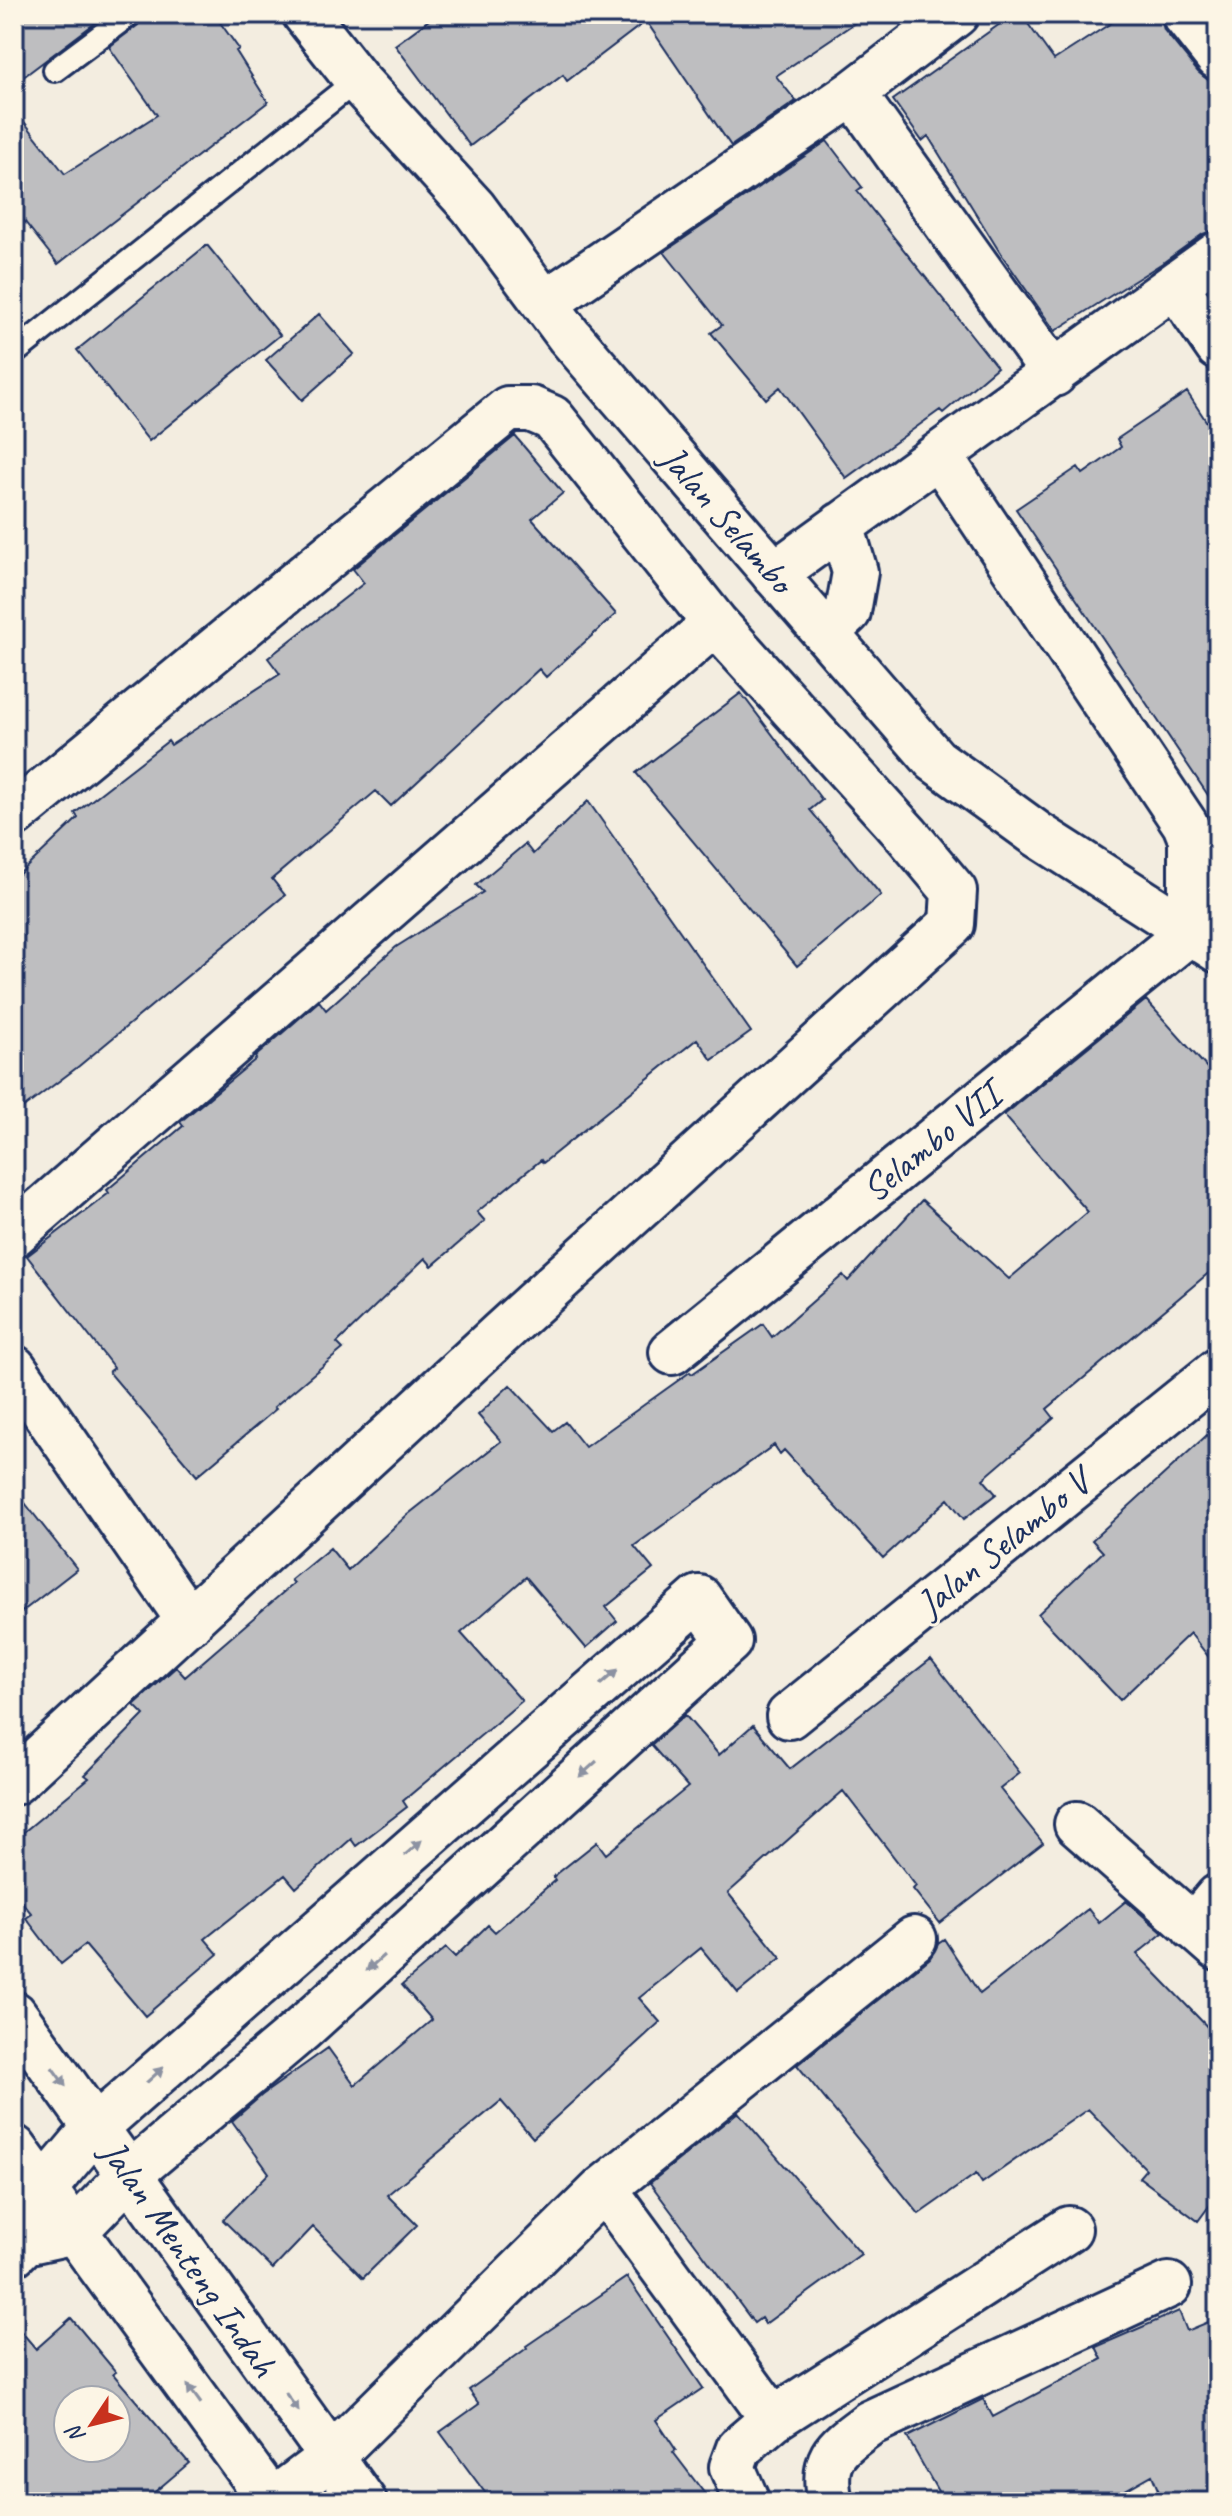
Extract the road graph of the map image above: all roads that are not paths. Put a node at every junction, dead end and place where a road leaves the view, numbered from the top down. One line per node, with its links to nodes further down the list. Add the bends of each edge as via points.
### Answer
1 (130, 14): 6 (lane)
2 (305, 14): 7 (street, Jalan Selambo)
3 (956, 14): 8 (street)
4 (1184, 14): 5 (street)
5 (1218, 57)
6 (55, 70)
7 (357, 80): 11 (street, Jalan Selambo, via 473,207); 13 (lane)
8 (853, 93): 11 (street); 14 (street)
9 (1218, 254): 10 (street)
10 (1175, 285): 12 (street); 14 (street)
11 (545, 303): 17 (street, Jalan Selambo)
12 (1218, 347)
13 (14, 353)
14 (1054, 374): 15 (street)
15 (939, 455): 16 (street); 21 (street, via 1185,824)
16 (841, 525): 17 (street); 19 (street, via 855,572 848,612)
17 (774, 574): 19 (street, Jalan Selambo)
18 (715, 623): 20 (street, via 552,418 531,409 508,409); 22 (street); 26 (street, via 954,891 952,924)
19 (826, 633): 21 (street, Jalan Selambo, via 935,760 1037,834)
20 (14, 815)
21 (1204, 940): 23 (street, Selambo VII)
22 (14, 1234)
23 (672, 1352)
24 (14, 1368): 26 (street)
25 (1218, 1371): 27 (street, Jalan Selambo V)
26 (190, 1622): 28 (street)
27 (789, 1716)
28 (14, 1782)
29 (1077, 1824): 31 (street)
30 (364, 1891): 32 (street); 32 (street, one-way to 32, via 699,1598 729,1641); 35 (street, one-way to 30)
31 (1210, 1924)
32 (409, 1931): 37 (street, one-way to 37)
33 (914, 1939): 38 (street)
34 (14, 2014): 35 (street, Jalan Menteng Indah, one-way to 35)
35 (96, 2127): 37 (street, Jalan Menteng Indah); 39 (street)
36 (14, 2148): 39 (street, Jalan Menteng Indah)
37 (130, 2174): 41 (street); 45 (street, Jalan Menteng Indah, one-way to 45)
38 (604, 2188): 44 (street); 45 (street)
39 (43, 2190): 41 (street, Jalan Menteng Indah); 42 (street)
40 (1069, 2229): 44 (street)
41 (75, 2231): 42 (street); 46 (street, Jalan Menteng Indah, one-way to 41)
42 (20, 2248)
43 (1169, 2285): 49 (street, via 870,2423 836,2448 827,2467)
44 (773, 2419): 48 (street, via 739,2448 732,2467)
45 (331, 2457): 46 (street); 47 (street, Jalan Menteng Indah)
46 (272, 2502)
47 (364, 2502)
48 (747, 2502)
49 (830, 2502)

